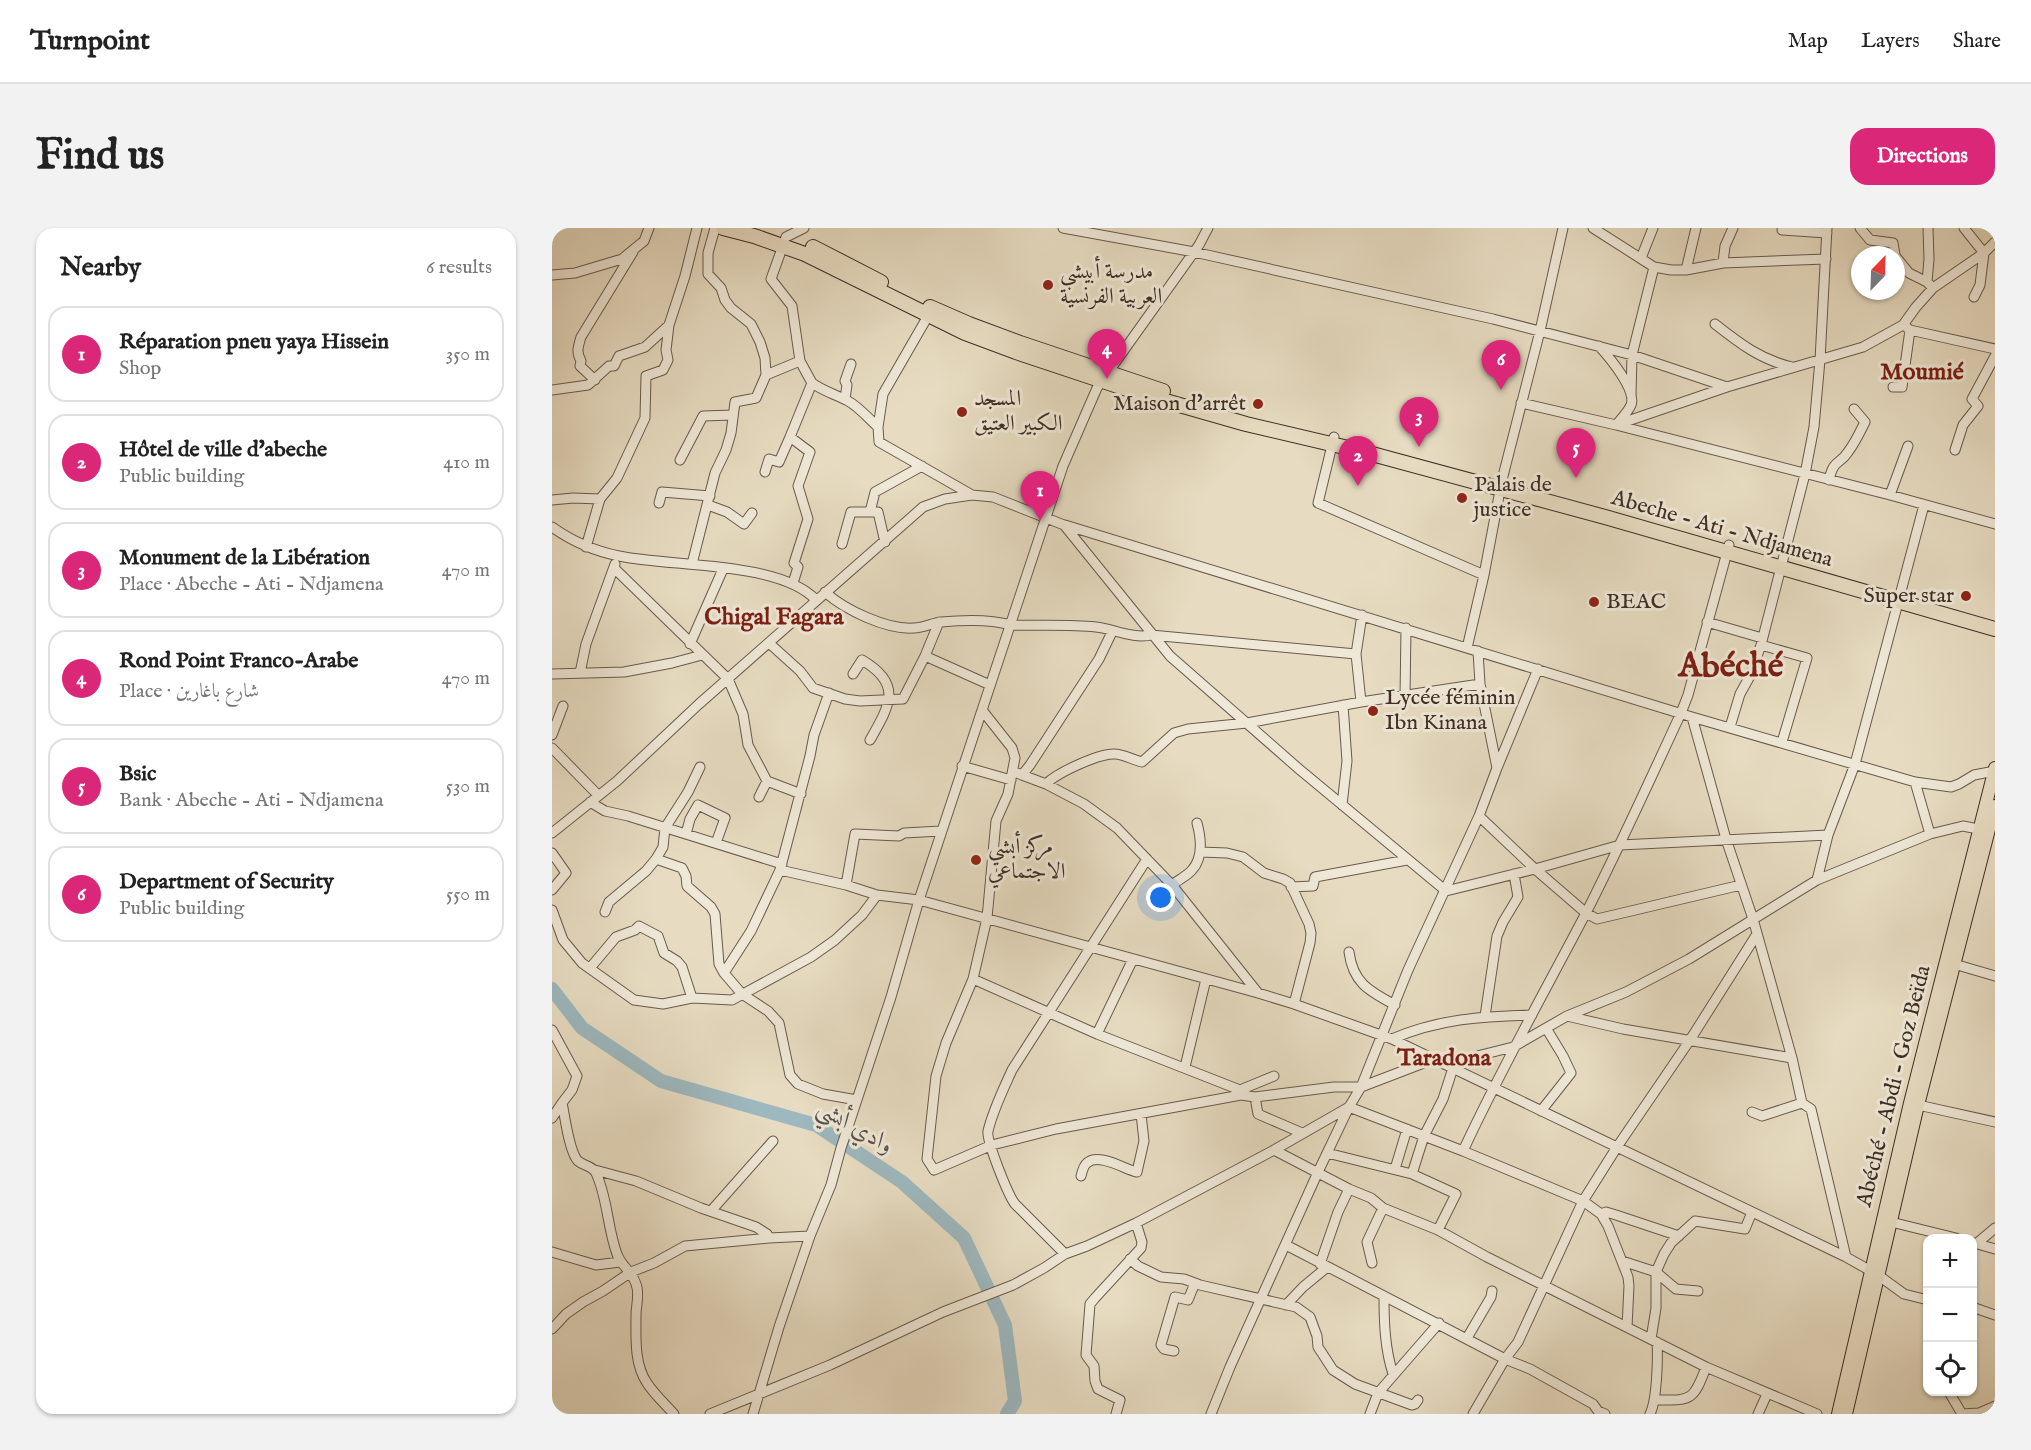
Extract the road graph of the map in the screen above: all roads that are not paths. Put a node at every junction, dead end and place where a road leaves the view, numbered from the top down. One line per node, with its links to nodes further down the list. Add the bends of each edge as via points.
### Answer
1 (649, 228): 23 (street, via 644,241)
2 (697, 228): 37 (street)
3 (715, 228): 48 (street, via 708,253 708,274 731,308 756,331)
4 (723, 228): 20 (highway, Abeche - Ati - Ndjamena)
5 (755, 228): 20 (highway, Abeche - Ati - Ndjamena)
6 (804, 228): 20 (street)
7 (1063, 228): 19 (street)
8 (1208, 228): 24 (street)
9 (1563, 228): 39 (street)
10 (1593, 228): 26 (street)
11 (1653, 228): 26 (street)
12 (1696, 228): 31 (street)
13 (1733, 228): 28 (street)
14 (1860, 228): 22 (street, via 1870,240)
15 (1928, 228): 33 (street)
16 (1964, 228): 25 (street)
17 (1782, 230): 18 (street)
18 (1827, 231): 27 (street)
19 (1114, 232): 24 (street)
20 (784, 242): 35 (highway, Abeche - Ati - Ndjamena); 45 (street, via 771,279 792,306); 49 (highway, Abeche - Ati - Ndjamena, via 846,263 969,324)
21 (1995, 242): 25 (street)
22 (1894, 246)
23 (633, 252): 32 (street, via 575,273); 50 (street, via 581,337 580,366)
24 (1194, 252): 39 (street); 49 (street)
25 (1984, 253): 33 (street); 34 (street, via 1980,285)
26 (1641, 258): 29 (street)
27 (1826, 259): 28 (street); 44 (street)
28 (1723, 263): 31 (street)
29 (1654, 267): 31 (street); 42 (street)
30 (1905, 268): 33 (street)
31 (1686, 270)
32 (552, 275)
33 (1930, 285): 38 (street)
34 (1974, 297)
35 (928, 316): 49 (highway, Abeche - Ati - Ndjamena, via 1016,352); 61 (street, via 883,394)
36 (1715, 324): 47 (street, via 1753,352)
37 (669, 325): 50 (street, via 645,347 619,356 614,366); 74 (street, via 668,360 663,370 646,376 645,418 617,478)
38 (1906, 327): 41 (street); 44 (street, via 1863,347); 53 (street, via 1902,387)
39 (1540, 330): 40 (street); 57 (street)
40 (1599, 346): 42 (street); 55 (street)
41 (1995, 349)
42 (1632, 355): 52 (street); 55 (street)
43 (1995, 356): 65 (street, via 1972,399 1978,406 1963,425)
44 (1820, 360): 47 (street); 69 (street)
45 (800, 361): 48 (street); 51 (street)
46 (851, 364): 56 (street, via 845,381)
47 (1795, 367): 52 (street)
48 (766, 375): 59 (street, via 756,398 735,402)
49 (1106, 376): 63 (highway, Abeche - Ati - Ndjamena, via 1247,420); 81 (street, via 1093,396 1063,466)
50 (595, 380): 54 (street, via 588,385)
51 (812, 383): 56 (street); 62 (street)
52 (1727, 387): 60 (street)
53 (1893, 387)
54 (552, 390)
55 (1631, 395): 60 (street, via 1632,404)
56 (845, 399): 61 (street)
57 (1521, 403): 60 (street); 71 (street)
58 (1854, 409): 70 (street, via 1865,422 1847,455 1831,469)
59 (733, 415): 66 (street, via 703,416); 76 (street)
60 (1616, 425): 69 (street)
61 (878, 427): 67 (street, via 879,442)
62 (790, 437): 68 (street, via 779,462 769,459); 95 (street, via 810,452 798,486 808,519 794,563 798,567)
63 (1334, 441): 71 (highway, Abeche - Ati - Ndjamena); 94 (street, via 1318,503)
64 (1908, 446): 73 (street)
65 (1955, 450)
66 (680, 460)
67 (922, 466): 72 (street); 79 (street, via 875,492)
68 (765, 472)
69 (1805, 474): 70 (street); 91 (street)
70 (1829, 480): 73 (street)
71 (1501, 484): 88 (highway, Abeche - Ati - Ndjamena); 94 (street)
72 (972, 495): 81 (street, via 993,497); 85 (street, via 923,507)
73 (1890, 495): 78 (street)
74 (600, 499): 75 (street); 87 (street)
75 (552, 500)
76 (709, 500): 77 (street, via 662,492); 80 (street, via 744,524); 90 (street)
77 (658, 503)
78 (1924, 505): 82 (street); 97 (street)
79 (870, 512): 85 (street, via 878,512); 86 (street, via 851,512)
80 (752, 513)
81 (1047, 516): 83 (street); 103 (street)
82 (1995, 524)
83 (1064, 525): 99 (street); 107 (street)
84 (552, 527): 87 (street)
85 (885, 542): 96 (street)
86 (842, 543)
87 (586, 547): 89 (street)
88 (1727, 548): 91 (highway, Abeche - Ati - Ndjamena); 102 (street)
89 (618, 556): 90 (street); 92 (street)
90 (692, 564): 93 (street)
91 (1781, 564): 97 (highway, Abeche - Ati - Ndjamena); 108 (street)
92 (614, 568): 109 (street); 117 (street, via 586,644)
93 (723, 569): 95 (street); 109 (street)
94 (1484, 575): 111 (street)
95 (793, 583): 98 (street)
96 (825, 592): 98 (street); 101 (street, via 859,615 895,626 915,628)
97 (1900, 598): 100 (highway, Abeche - Ati - Ndjamena); 105 (highway, Abeche - Ati - Ndjamena); 138 (street)
98 (816, 600): 110 (street)
99 (1362, 615): 104 (street); 113 (street)
100 (1995, 621)
101 (939, 622): 103 (street); 115 (street)
102 (1707, 622): 108 (street); 130 (street)
103 (1011, 625): 106 (street, via 1098,627); 122 (street)
104 (1406, 628): 111 (street); 124 (street)
105 (1995, 629)
106 (1112, 632): 107 (street); 143 (street, via 1087,677)
107 (1151, 635): 113 (street); 132 (street)
108 (1762, 641): 133 (street); 136 (street, via 1807,658)
109 (690, 644): 114 (street)
110 (769, 644): 120 (street); 123 (street, via 813,688)
111 (1467, 648): 112 (street)
112 (1478, 651): 116 (street); 121 (street)
113 (1356, 654): 126 (street)
114 (702, 655): 117 (street, via 624,672); 120 (street)
115 (925, 656): 122 (street); 125 (street, via 903,699)
116 (1538, 669): 130 (street); 141 (street)
117 (580, 673): 118 (street)
118 (552, 674)
119 (853, 674): 125 (street, via 862,660 878,669 885,678)
120 (728, 679): 144 (street, via 743,714 748,745); 149 (street)
121 (1480, 684): 124 (street); 141 (street)
122 (990, 685): 129 (street)
123 (829, 693): 125 (street, via 860,701); 147 (street, via 814,735)
124 (1405, 697): 126 (street)
125 (889, 700): 135 (street)
126 (1360, 702): 127 (street)
127 (1343, 705): 132 (street); 150 (street, via 1347,761)
128 (563, 706): 134 (street)
129 (982, 710): 139 (street); 143 (street, via 1012,748)
130 (1682, 713): 131 (street); 163 (street)
131 (1692, 717): 133 (street); 161 (street)
132 (1247, 723): 146 (street, via 1174,733 1142,762 1106,754 1053,777); 150 (street)
133 (1730, 727): 136 (street)
134 (552, 735)
135 (870, 740)
136 (1782, 742): 138 (street)
137 (552, 748): 149 (street)
138 (1855, 764): 145 (street); 160 (street)
139 (962, 766): 143 (street); 156 (street)
140 (700, 767): 154 (street)
141 (1497, 768): 152 (street)
142 (1995, 770): 145 (street, via 1951,787); 155 (main road)
143 (1015, 775): 146 (street); 184 (street, via 996,821)
144 (767, 781): 147 (street); 148 (street)
145 (1916, 782): 159 (street)
146 (1046, 784): 167 (street, via 1099,814)
147 (801, 794): 169 (street)
148 (759, 797)
149 (594, 799): 154 (street, via 605,811); 157 (street)
150 (1342, 805): 168 (street)
151 (1995, 806): 155 (main road)
152 (1479, 816): 170 (street); 178 (street)
153 (1197, 823): 164 (street)
154 (665, 828): 158 (street); 166 (street, via 663,847)
155 (1984, 830): 159 (street, via 1963,826); 187 (main road)
156 (941, 831): 173 (street, via 899,836 855,834); 180 (street)
157 (552, 833)
158 (686, 834): 162 (street); 162 (street, via 698,805 725,818)
159 (1930, 834): 172 (street)
160 (1828, 835): 161 (street); 172 (street)
161 (1726, 839): 163 (street); 175 (street)
162 (716, 843): 169 (street)
163 (1620, 845): 170 (street); 183 (street)
164 (1200, 852): 174 (street, via 1193,869); 176 (street, via 1243,857)
165 (552, 853): 177 (street, via 566,873)
166 (656, 859): 182 (street, via 609,902); 193 (street, via 682,868 687,886 711,907 719,964)
167 (1147, 859): 174 (street); 188 (street)
168 (1407, 860): 176 (street, via 1316,877 1313,886); 178 (street)
169 (781, 867): 173 (street); 193 (street, via 751,931)
170 (1535, 869): 171 (street); 183 (street)
171 (1514, 874): 178 (street); 204 (street, via 1518,897 1497,936)
172 (1817, 880): 185 (street)
173 (846, 885): 179 (street)
174 (1172, 885): 197 (street)
175 (1741, 885): 183 (street, via 1596,919); 185 (street)
176 (1291, 887): 200 (street, via 1311,933)
177 (552, 890)
178 (1446, 891): 201 (street)
179 (877, 895): 180 (street); 198 (street, via 835,940)
180 (919, 900): 184 (street); 222 (street)
181 (552, 910): 192 (street, via 562,940)
182 (605, 912)
183 (1586, 913): 203 (street)
184 (987, 918): 188 (street); 195 (street)
185 (1752, 919): 186 (street); 205 (street, via 1626,993)
186 (1757, 934): 211 (street); 213 (street)
187 (1954, 943): 191 (main road); 274 (main road, Abéché - Abdi - Goz Beïda, via 1907,1113)
188 (1090, 947): 190 (street); 202 (street)
189 (1348, 952): 201 (street, via 1351,968 1369,991)
190 (1133, 959): 196 (street); 208 (street)
191 (1954, 964): 194 (street); 225 (main road)
192 (590, 968): 199 (street, via 634,1000 663,1004); 199 (street, via 616,938 639,926 658,936 664,953 682,967)
193 (724, 973): 198 (street)
194 (1995, 976)
195 (973, 979): 202 (street); 236 (street, via 936,1076 927,1159 934,1170)
196 (1206, 979): 197 (street); 216 (street)
197 (1258, 993): 200 (street)
198 (742, 994): 199 (street, via 732,1000); 222 (street, via 779,1023 790,1075 798,1084)
199 (692, 998)
200 (1294, 1004): 209 (street)
201 (1395, 1005): 209 (street)
202 (1049, 1014): 208 (street); 236 (street, via 1012,1071 997,1103 987,1134)
203 (1532, 1015): 204 (street); 212 (street)
204 (1485, 1016): 210 (street, via 1448,1020)
205 (1567, 1016): 206 (street); 211 (street)
206 (1546, 1028): 212 (street); 227 (street, via 1571,1073)
207 (552, 1030): 223 (street, via 577,1076)
208 (1097, 1034): 216 (street)
209 (1382, 1035): 210 (street); 218 (street)
210 (1392, 1039): 214 (street)
211 (1690, 1040): 213 (street); 237 (street)
212 (1513, 1047): 215 (street); 219 (street)
213 (1792, 1058): 224 (street)
214 (1434, 1059): 215 (street); 218 (street)
215 (1449, 1066): 219 (street); 234 (street, via 1443,1099)
216 (1185, 1067): 220 (street)
217 (1274, 1076): 220 (street)
218 (1361, 1087): 221 (street); 226 (street)
219 (1493, 1087): 227 (street); 239 (street)
220 (1240, 1092): 221 (street); 229 (street)
221 (1255, 1097): 233 (street, via 1258,1114)
222 (857, 1100): 257 (street, via 831,1185)
223 (562, 1103): 230 (street); 242 (street, via 573,1152 577,1160)
224 (1802, 1103): 228 (street, via 1762,1116); 266 (street, via 1811,1109)
225 (1918, 1105): 231 (street); 252 (main road)
226 (1349, 1107): 232 (street); 233 (street); 240 (street)
227 (1540, 1111): 237 (street)
228 (1752, 1112)
229 (1141, 1114): 236 (street); 245 (street, via 1144,1141 1137,1172 1113,1162 1091,1161)
230 (552, 1118)
231 (1995, 1122)
232 (1407, 1129): 234 (street); 241 (street)
233 (1302, 1133): 238 (street)
234 (1424, 1136): 239 (street); 244 (street)
235 (773, 1141): 249 (street)
236 (992, 1145): 265 (street, via 1008,1195)
237 (1617, 1147): 247 (street); 250 (street)
238 (1274, 1150): 243 (street); 253 (street)
239 (1463, 1151): 247 (street)
240 (1327, 1153): 241 (street); 243 (street)
241 (1395, 1169): 244 (street)
242 (595, 1170): 249 (street); 269 (street)
243 (1318, 1172): 246 (street); 262 (street)
244 (1412, 1174): 255 (street, via 1455,1194)
245 (1081, 1176)
246 (1349, 1189): 248 (street); 271 (street, via 1338,1212)
247 (1583, 1202): 251 (street); 276 (street)
248 (1383, 1208): 255 (street); 270 (street, via 1367,1242)
249 (711, 1211): 259 (street, via 756,1227)
250 (1752, 1212): 258 (street, via 1744,1228 1695,1221); 266 (street)
251 (1601, 1214): 258 (street, via 1606,1212); 268 (street)
252 (1891, 1222): 256 (street); 274 (main road)
253 (1136, 1223): 265 (street); 267 (street, via 1142,1245)
254 (1995, 1228): 260 (street)
255 (1438, 1230): 276 (street)
256 (1937, 1234)
257 (810, 1236): 259 (street); 294 (street)
258 (1679, 1236): 273 (street)
259 (769, 1238): 272 (street, via 685,1246)
260 (1977, 1241)
261 (1977, 1244): 263 (street)
262 (1286, 1245): 271 (street); 281 (street)
263 (1995, 1249)
264 (552, 1252): 269 (street, via 596,1265)
265 (1065, 1254): 294 (street, via 1013,1285)
266 (1846, 1257): 274 (street)
267 (1130, 1259): 275 (street, via 1161,1278); 304 (street, via 1090,1304 1088,1324 1086,1355 1094,1366 1098,1389 1120,1400)
268 (1623, 1261): 273 (street); 286 (street, via 1629,1286)
269 (620, 1262): 272 (street)
270 (1372, 1263)
271 (1323, 1266): 279 (street); 282 (street)
272 (631, 1272): 287 (street, via 566,1314); 301 (street, via 639,1295 637,1351 643,1376)
273 (1656, 1272): 278 (street, via 1676,1289); 289 (street)
274 (1874, 1273): 280 (street, via 1904,1294); 312 (main road, Abéché - Abdi - Goz Beïda); 313 (main road)
275 (1195, 1283): 281 (street); 290 (street, via 1188,1300 1175,1297 1161,1345)
276 (1543, 1285): 286 (street); 291 (street, via 1518,1342)
277 (1492, 1291): 288 (street)
278 (1698, 1291)
279 (1384, 1297): 285 (street); 293 (street)
280 (1923, 1299)
281 (1260, 1300): 282 (street); 305 (street)
282 (1286, 1305): 295 (street, via 1310,1317 1318,1347 1334,1370)
283 (1977, 1309): 284 (street)
284 (1995, 1316)
285 (1438, 1323): 288 (street); 293 (street)
286 (1627, 1327): 289 (street)
287 (552, 1329)
288 (1467, 1338): 291 (street)
289 (1654, 1340): 292 (street); 299 (street, via 1658,1365)
290 (1174, 1351)
291 (1505, 1359): 307 (street); 308 (street, via 1578,1395)
292 (1706, 1367): 296 (street); 299 (street, via 1692,1397)
293 (1393, 1374): 295 (street)
294 (761, 1393): 302 (street); 303 (street)
295 (1378, 1393): 298 (street, via 1412,1406); 306 (street)
296 (1767, 1394): 310 (street); 311 (street)
297 (1951, 1396): 314 (street)
298 (1418, 1400)
299 (1654, 1400): 309 (street)
300 (1995, 1406): 314 (street, via 1979,1413)
301 (674, 1414)
302 (710, 1414)
303 (753, 1414)
304 (1116, 1414)
305 (1211, 1414)
306 (1370, 1414)
307 (1473, 1414)
308 (1605, 1414)
309 (1650, 1414)
310 (1758, 1414)
311 (1816, 1414)
312 (1838, 1414)
313 (1846, 1414)
314 (1962, 1414)

